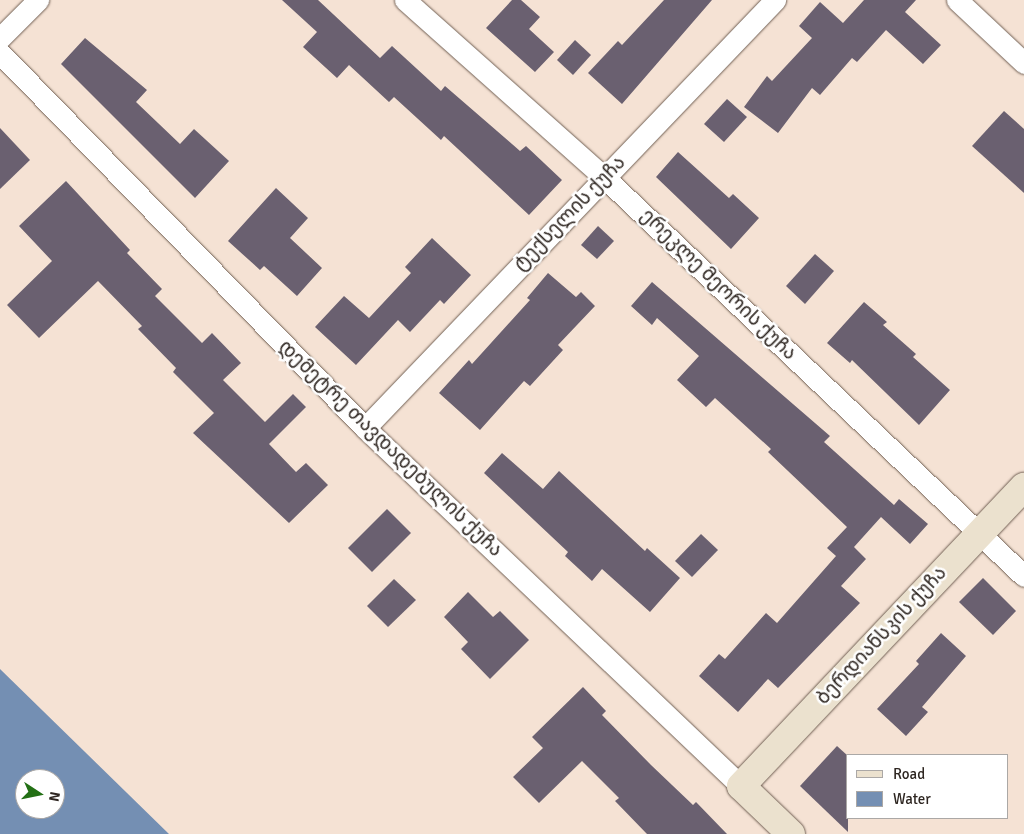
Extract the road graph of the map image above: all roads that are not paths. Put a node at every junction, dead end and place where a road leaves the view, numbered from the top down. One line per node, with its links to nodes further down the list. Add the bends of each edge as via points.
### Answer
1 (38, 0): 5 (street)
2 (406, 0): 8 (street, ერეკლე მეორის ქუჩა)
3 (775, 0): 8 (street, ტექსელის ქუჩა)
4 (957, 0): 7 (street)
5 (0, 38)
6 (0, 53): 9 (street, დემეტრე თავდადებულის ქუჩა)
7 (1024, 63)
8 (604, 178): 9 (street, ტექსელის ქუჩა); 11 (street, ერეკლე მეორის ქუჩა)
9 (365, 428): 13 (street, დემეტრე თავდადებულის ქუჩა)
10 (1024, 487): 11 (street, ბერდიანსკის ქუჩა)
11 (979, 533): 12 (street, ერეკლე მეორის ქუჩა); 13 (street, ბერდიანსკის ქუჩა)
12 (1024, 576)
13 (741, 786): 14 (street, დემეტრე თავდადებულის ქუჩა)
14 (791, 834)

